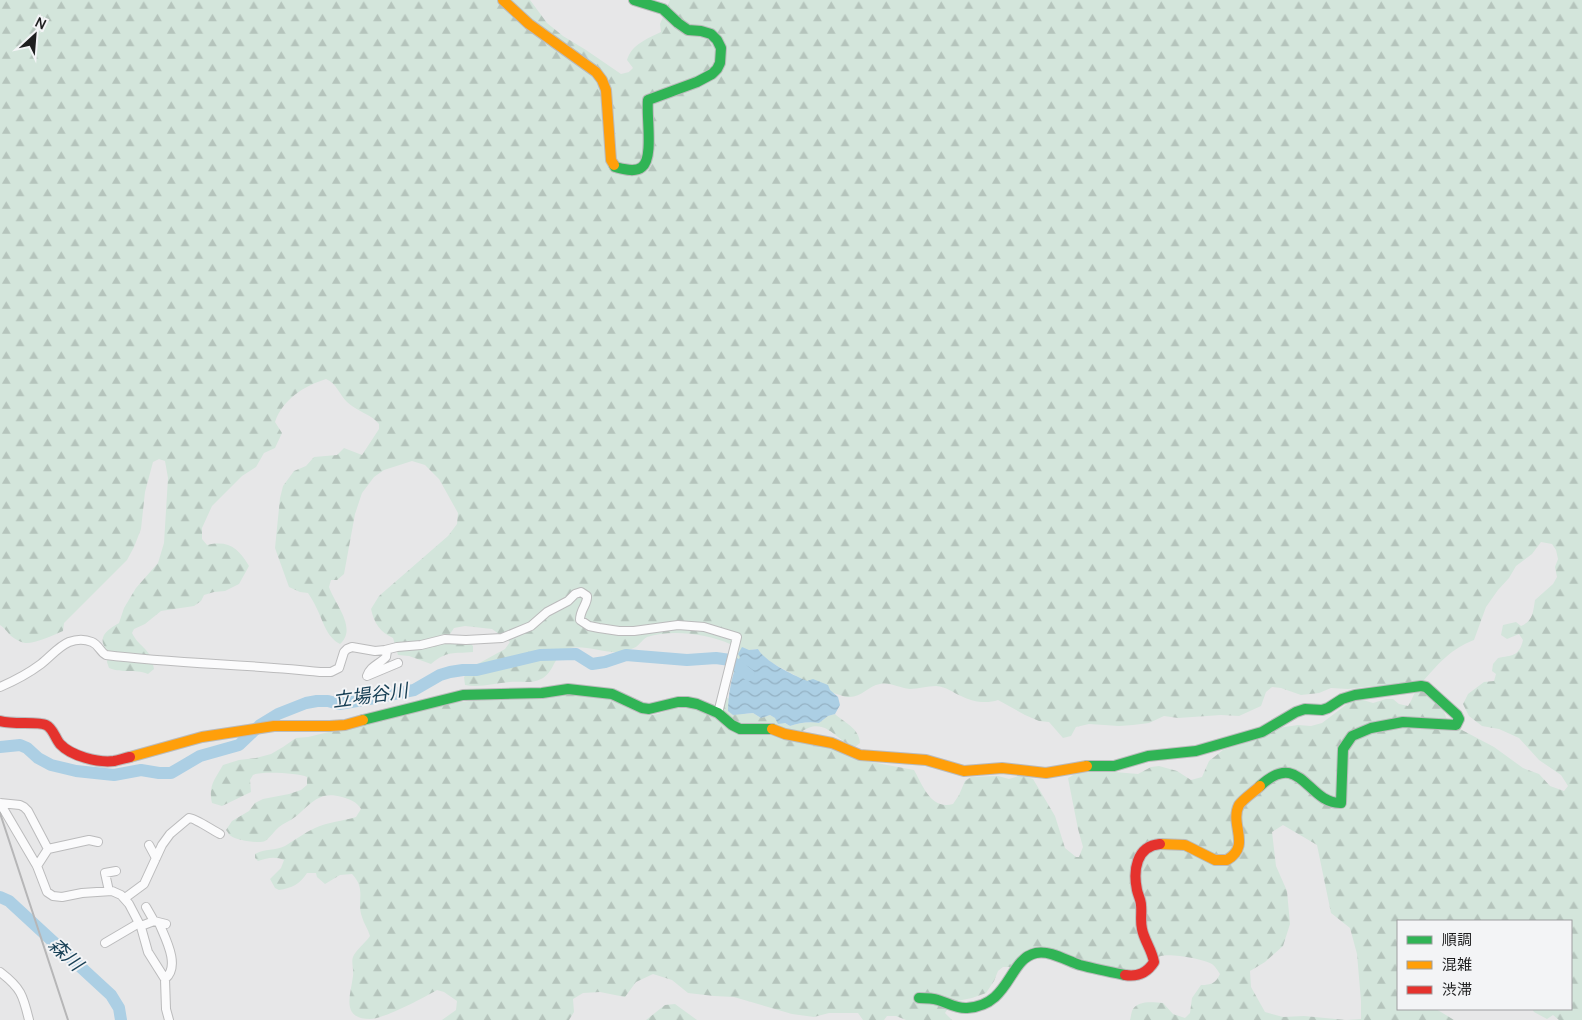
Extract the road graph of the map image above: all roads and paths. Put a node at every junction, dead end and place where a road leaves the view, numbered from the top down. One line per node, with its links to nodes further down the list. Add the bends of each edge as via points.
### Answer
1 (503, 0): 2 (street, via 602,80 606,90 611,160 615,167 628,171 638,170 650,154 648,100 716,72 722,48 713,35 692,32 663,9)
2 (634, 0)
3 (385, 650): 4 (street, via 386,657 373,666 367,676); 5 (street, via 347,648 339,668 320,672 106,655 92,642 82,639 64,644 41,664); 6 (street, via 445,639 502,638 531,626 547,612 581,592 587,600 580,620 594,627 634,631 678,625 704,627 737,637)
4 (398, 663)
5 (0, 687)
6 (718, 713): 7 (street, via 687,702 642,708 612,694 568,689 463,696 345,725 274,726 202,737 107,762 67,749 45,724); 24 (street, via 740,729 775,729 832,743 860,755 926,760 964,771 1002,768 1046,773 1080,766 1114,766 1148,756 1196,751 1262,732 1305,709 1322,710 1342,699 1373,692 1426,687 1456,715 1456,725 1408,722 1353,736 1343,749 1341,803 1327,800 1294,774 1279,774 1263,782 1238,808 1235,818 1240,843 1234,857 1228,860 1204,856 1183,845 1154,844 1147,847 1139,858 1137,887 1142,930 1154,962 1141,976 1078,965 1042,953 1024,960 1003,989 986,1004 966,1008)
7 (0, 721)
8 (0, 803): 12 (street, via 20,805 28,811); 14 (street)
9 (220, 834): 13 (street, via 189,818 166,839)
10 (98, 842): 12 (street, via 89,840)
11 (149, 845): 13 (street)
12 (48, 849): 14 (street)
13 (156, 858): 17 (street, via 144,884)
14 (37, 866): 16 (street, via 47,892 53,896)
15 (116, 871): 16 (street, via 104,872)
16 (109, 891): 17 (street)
17 (125, 898): 20 (street)
18 (146, 907): 19 (street)
19 (160, 923): 20 (street); 23 (street, via 173,964)
20 (140, 925): 21 (street); 23 (street, via 148,952)
21 (105, 943)
22 (0, 972): 25 (street, via 24,997)
23 (165, 979): 26 (street)
24 (919, 998)
25 (29, 1020)
26 (169, 1020)

